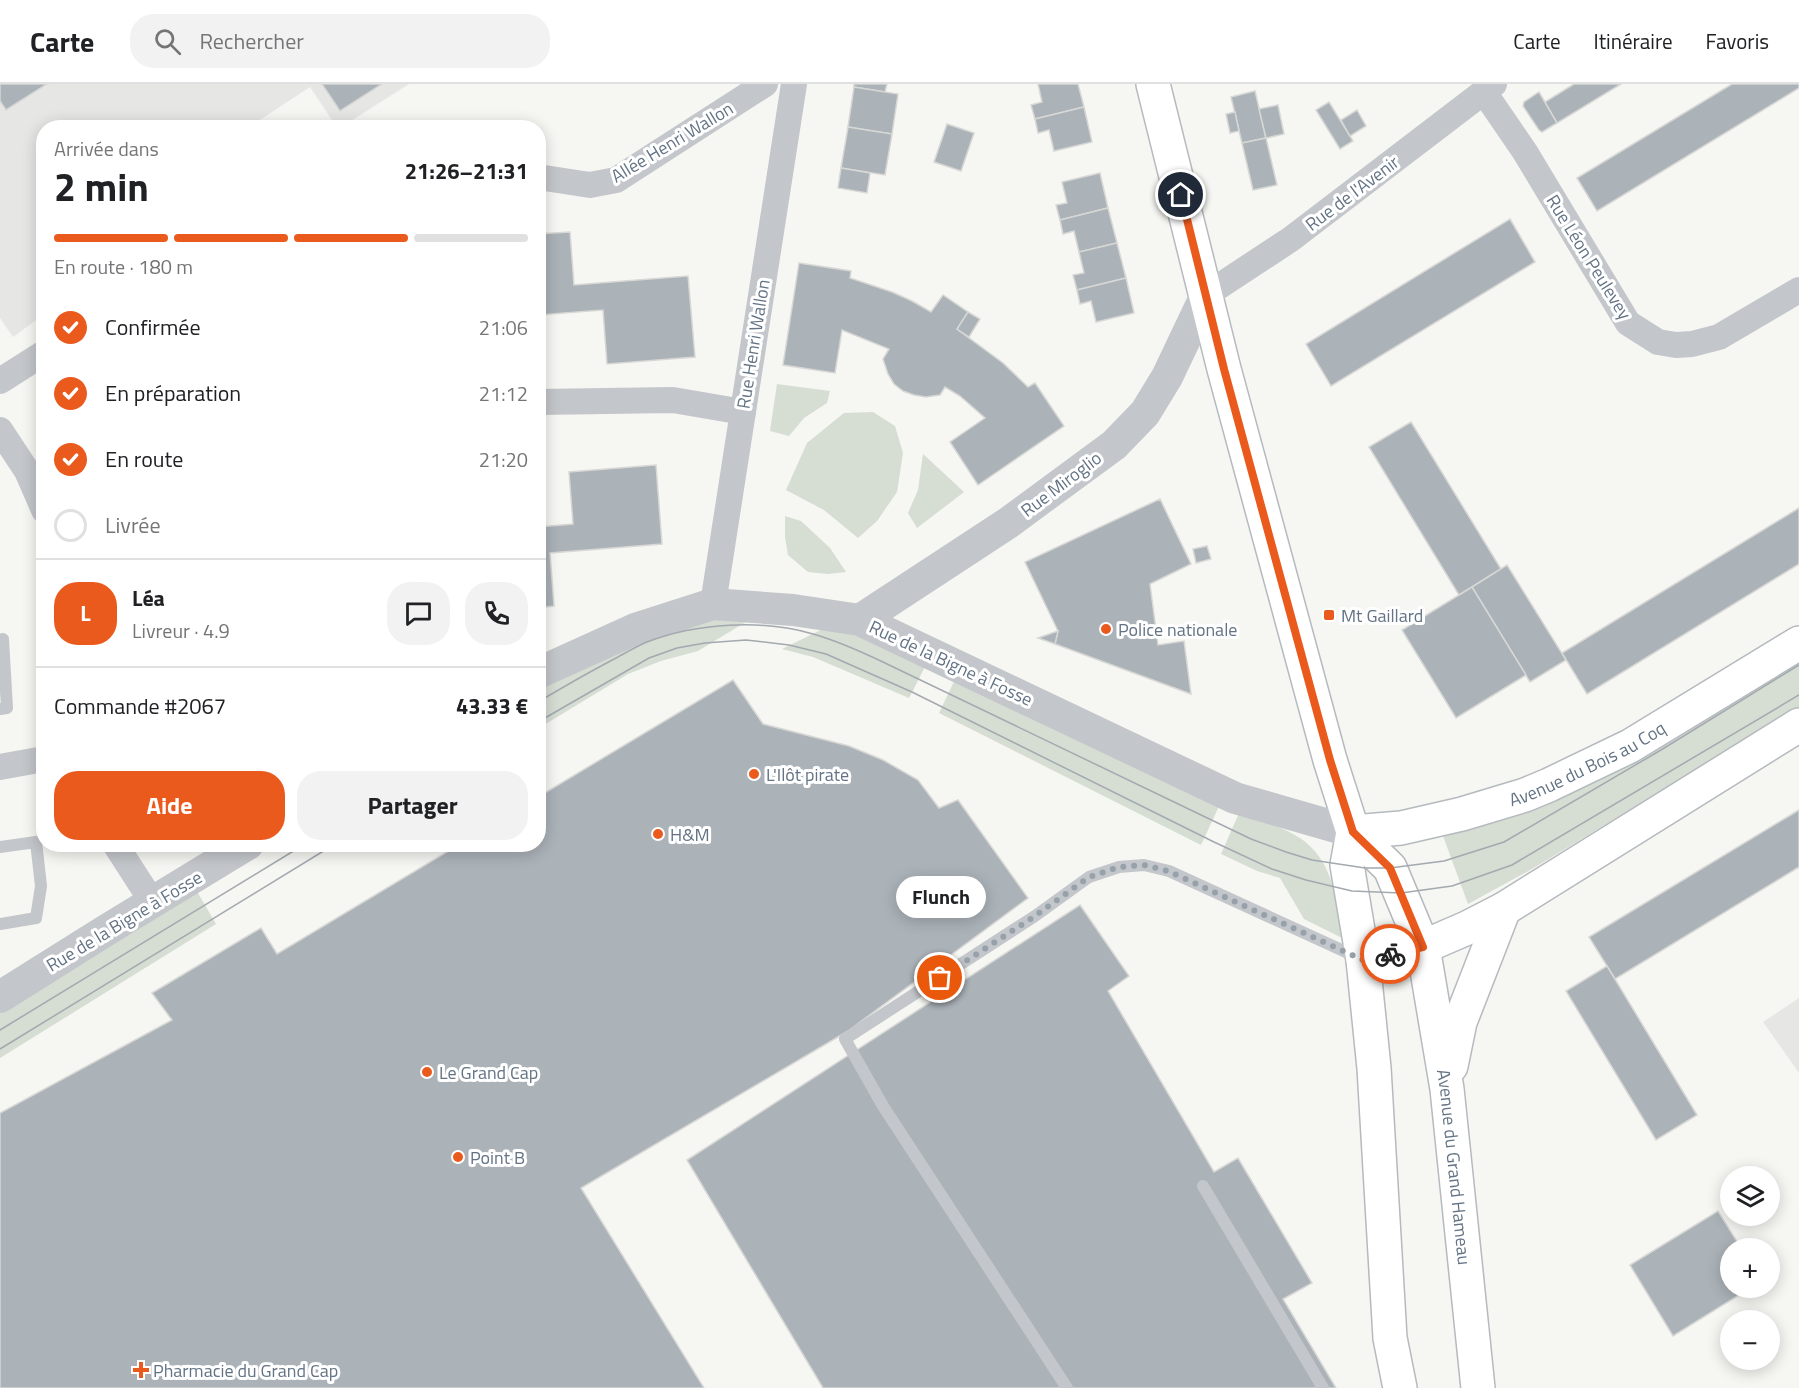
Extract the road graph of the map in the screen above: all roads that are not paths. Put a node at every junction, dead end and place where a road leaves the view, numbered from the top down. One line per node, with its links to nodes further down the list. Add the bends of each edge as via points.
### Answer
1 (765, 84): 5 (street, Allée Henri Wallon, via 616,180 590,185)
2 (794, 84): 11 (street, Rue Henri Wallon)
3 (1153, 84): 7 (main road)
4 (1489, 88): 6 (street, Rue Léon Peulevey, via 1628,323 1658,342 1692,344 1719,338); 7 (street, Rue de l'Avenir, via 1292,239)
5 (546, 178)
6 (1799, 290)
7 (1206, 296): 15 (street, Rue Miroglio, via 1145,413 1114,445 1008,523); 23 (main road, via 1330,760)
8 (36, 358): 9 (street)
9 (0, 381)
10 (546, 402): 11 (street, via 673,400)
11 (743, 412): 14 (street, Rue Henri Wallon)
12 (0, 430): 13 (street)
13 (36, 492)
14 (712, 604): 15 (street, Rue de la Bigne à Fosse); 18 (street, Rue de la Bigne à Fosse, via 635,628)
15 (861, 620): 23 (street, Rue de la Bigne à Fosse, via 1235,798)
16 (0, 640): 19 (lane, via 3,639 7,708)
17 (1799, 643): 23 (main road, Avenue du Bois au Coq, via 1630,746 1550,785 1462,814 1401,828)
18 (546, 669)
19 (0, 709)
20 (1799, 725): 30 (main road)
21 (36, 760): 22 (street)
22 (0, 767)
23 (1353, 832): 32 (main road, Avenue du Grand Hameau, via 1390,868); 33 (main road, via 1347,865)
24 (36, 842): 25 (lane)
25 (0, 847)
26 (37, 852): 31 (lane, via 41,886 36,918)
27 (120, 852): 29 (street)
28 (235, 852): 29 (street, Rue de la Bigne à Fosse)
29 (153, 903): 34 (street, Rue de la Bigne à Fosse)
30 (1504, 909): 32 (main road); 35 (main road, via 1460,1022)
31 (0, 924)
32 (1423, 947): 33 (main road); 35 (main road, Avenue du Grand Hameau)
33 (1363, 960): 37 (lane, via 1168,871 1144,865 1119,867 1089,877 845,1040 883,1106); 39 (main road, via 1374,1068 1390,1338)
34 (0, 997)
35 (1447, 1089): 40 (main road, Avenue du Grand Hameau)
36 (1203, 1186): 38 (lane)
37 (1067, 1388)
38 (1323, 1388)
39 (1400, 1388)
40 (1478, 1388)

